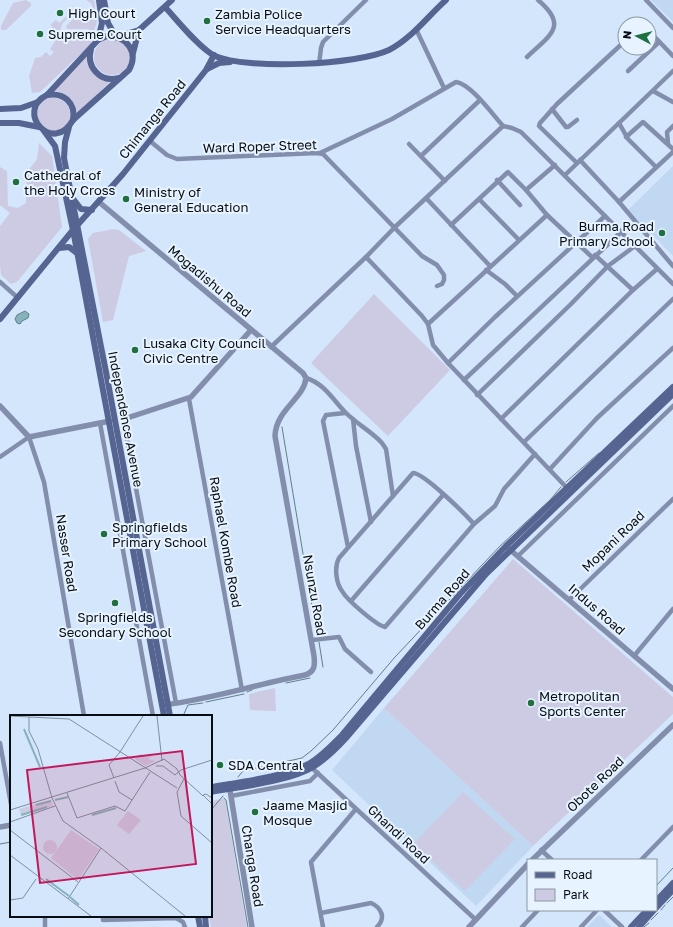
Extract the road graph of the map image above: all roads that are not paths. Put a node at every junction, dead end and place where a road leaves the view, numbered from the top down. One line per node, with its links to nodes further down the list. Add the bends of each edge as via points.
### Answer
1 (99, 0): 13 (main road, via 102,23)
2 (104, 0): 12 (main road, via 108,23)
3 (172, 0): 8 (main road)
4 (366, 0): 22 (street, via 323,42)
5 (446, 0): 11 (main road)
6 (538, 0): 20 (street, via 554,17 555,23 550,35)
7 (646, 0): 9 (street)
8 (165, 7): 10 (main road); 18 (main road)
9 (673, 28)
10 (139, 30): 12 (main road); 17 (main road)
11 (416, 30): 22 (main road, via 390,50 380,54); 27 (street)
12 (116, 37): 13 (main road, via 107,36); 17 (main road, via 127,42)
13 (98, 40): 16 (main road)
14 (659, 42): 19 (street); 24 (street)
15 (617, 48): 34 (street)
16 (91, 49): 26 (main road, via 90,64 96,72 104,78); 29 (main road)
17 (133, 53): 26 (main road, via 132,65)
18 (214, 56): 21 (main road); 23 (main road, Chimanga Road)
19 (673, 56)
20 (527, 57)
21 (234, 61): 22 (main road); 23 (main road, via 219,63)
22 (319, 64)
23 (206, 70): 44 (main road, Chimanga Road)
24 (628, 71)
25 (673, 71): 28 (street)
26 (120, 78): 35 (main road)
27 (444, 88): 30 (street, via 459,82); 49 (street, via 392,119)
28 (652, 91): 32 (street); 38 (street)
29 (47, 95): 31 (main road); 35 (main road, via 54,94 66,98 73,108)
30 (480, 100): 39 (street); 50 (street)
31 (38, 102): 33 (main road, via 21,108); 42 (main road, via 34,115)
32 (673, 102)
33 (0, 109)
34 (552, 109): 36 (street, via 566,127); 51 (street, via 539,126)
35 (73, 120): 41 (main road)
36 (577, 120)
37 (0, 123): 42 (main road, via 19,123)
38 (619, 123): 43 (street); 51 (street)
39 (503, 126): 52 (street, via 521,132); 56 (street)
40 (673, 126): 46 (street, via 667,132)
41 (69, 127): 42 (main road, via 55,134); 58 (main road, Independence Avenue, via 64,142 64,158)
42 (42, 129): 69 (main road, Independence Avenue, via 55,146)
43 (626, 137): 46 (street, via 643,122); 53 (street)
44 (150, 141): 49 (street, Ward Roper Street, via 167,155 181,159); 61 (main road, Chimanga Road)
45 (409, 144): 50 (street)
46 (668, 144): 47 (street)
47 (673, 148)
48 (673, 152): 53 (street)
49 (320, 153): 68 (street, Ward Roper Street, via 327,157)
50 (421, 156): 56 (street)
51 (578, 162): 54 (street); 62 (street)
52 (554, 165): 54 (street); 57 (street)
53 (656, 167): 62 (street)
54 (564, 175): 66 (street)
55 (497, 180): 57 (street, via 508,172); 59 (street); 63 (street)
56 (445, 181): 60 (street)
57 (526, 190): 65 (street)
58 (72, 197): 64 (main road, via 81,209); 69 (main road, Independence Avenue)
59 (479, 198): 67 (street); 71 (street)
60 (427, 199): 67 (street); 68 (street)
61 (99, 202): 64 (main road, Chimanga Road); 92 (street, Mogadishu Road)
62 (619, 202): 80 (street)
63 (520, 205)
64 (92, 210): 69 (main road, Chimanga Road)
65 (547, 215): 71 (street); 72 (street)
66 (605, 216): 70 (street); 72 (street)
67 (451, 225): 78 (street)
68 (395, 227): 77 (street); 85 (street, Ward Roper Street, via 422,256 440,269 444,280)
69 (76, 228): 74 (main road, Chimanga Road); 75 (main road, Independence Avenue); 133 (main road, Independence Avenue)
70 (621, 232): 73 (street); 76 (street)
71 (519, 240): 78 (street)
72 (578, 242): 76 (street); 87 (street)
73 (635, 246): 79 (street); 81 (street)
74 (59, 248): 75 (main road, via 69,247); 88 (main road, Chimanga Road)
75 (78, 255): 108 (main road, Independence Avenue)
76 (594, 256): 79 (street); 97 (street)
77 (366, 257): 91 (street); 93 (street)
78 (490, 266): 82 (street)
79 (608, 266): 86 (street); 99 (street)
80 (673, 266)
81 (657, 269): 84 (street); 86 (street)
82 (486, 270): 87 (street); 91 (street)
83 (0, 282): 88 (street)
84 (673, 284)
85 (437, 286)
86 (633, 290): 107 (street)
87 (517, 296): 95 (street)
88 (18, 298): 90 (main road, Chimanga Road)
89 (673, 299): 111 (street)
90 (0, 319)
91 (428, 324): 95 (street, via 433,345)
92 (251, 330): 93 (street, Mogadishu Road); 101 (street)
93 (271, 346): 96 (street, Mogadishu Road)
94 (673, 348): 114 (street, via 597,418)
95 (448, 363): 97 (street)
96 (306, 378): 104 (street, via 329,393); 127 (street, Nsunzu Road, via 305,385 278,419 275,436)
97 (464, 380): 99 (street)
98 (673, 387): 115 (main road, Burma Road)
99 (477, 394): 107 (street)
100 (673, 394): 122 (main road, Burma Road)
101 (189, 399): 105 (street); 131 (street, Raphael Kombe Road)
102 (0, 406): 110 (street, Nasser Road)
103 (673, 406): 123 (street)
104 (345, 413): 106 (street); 121 (street, via 326,415 323,421)
105 (127, 418): 132 (street, via 124,424)
106 (353, 419): 117 (street, via 384,446); 119 (street)
107 (501, 419): 111 (street)
108 (110, 421): 109 (street); 133 (main road, Independence Avenue)
109 (100, 423): 110 (street); 135 (street)
110 (29, 437): 113 (street); 134 (street, Nasser Road, via 44,482)
111 (524, 442): 112 (street)
112 (535, 454): 114 (street); 120 (street, via 504,489 495,506)
113 (0, 457)
114 (550, 469): 115 (street)
115 (567, 488): 122 (main road, Burma Road)
116 (443, 495): 117 (street, via 414,473); 120 (street); 125 (street)
117 (393, 496): 119 (street)
118 (673, 499): 124 (street, Mopani Road)
119 (371, 522): 121 (street)
120 (474, 524): 125 (street, via 385,627)
121 (348, 547): 125 (street, via 337,562 337,573 341,590)
122 (508, 548): 123 (street, Indus Road); 140 (main road, Burma Road, via 346,738 330,754)
123 (518, 556): 124 (street, Indus Road)
124 (569, 600): 128 (street, Indus Road)
125 (351, 601)
126 (673, 609): 128 (street)
127 (312, 640): 129 (street, via 339,637 345,649); 131 (street, Nsunzu Road, via 315,663 310,673)
128 (634, 656): 130 (street, Indus Road)
129 (371, 672)
130 (673, 689)
131 (242, 690): 132 (street, Nsunzu Road)
132 (176, 703): 133 (street, Nsunzu Road)
133 (165, 705): 136 (main road, Independence Avenue); 137 (main road, Independence Avenue)
134 (84, 715)
135 (153, 715)
136 (164, 715)
137 (170, 715)
138 (673, 725): 151 (street, Obote Road)
139 (0, 743): 146 (street)
140 (310, 766): 141 (street, Ghandi Road); 142 (main road, Burma Road, via 292,776)
141 (318, 773): 145 (street, via 310,781); 147 (street, Ghandi Road)
142 (229, 786): 143 (main road, Burma Road); 144 (main road, Burma Road); 145 (street, Changa Road)
143 (212, 787)
144 (212, 792)
145 (231, 796): 173 (street, Changa Road)
146 (10, 798)
147 (356, 809): 165 (street, via 312,860); 169 (street, Ghandi Road)
148 (10, 825): 149 (street)
149 (0, 826)
150 (673, 827): 154 (street)
151 (541, 850): 152 (street, Obote Road); 153 (street)
152 (533, 859)
153 (551, 859)
154 (642, 859)
155 (527, 865): 169 (street)
156 (673, 883): 158 (main road)
157 (673, 891): 159 (main road)
158 (657, 900)
159 (657, 907)
160 (537, 911): 177 (street)
161 (595, 911): 178 (street)
162 (605, 911): 179 (street)
163 (646, 911): 180 (main road)
164 (653, 911): 181 (main road)
165 (321, 913): 174 (street); 175 (street, via 371,903 378,906 382,915)
166 (103, 917): 170 (street, via 103,920 176,918)
167 (198, 917): 171 (main road)
168 (205, 917): 172 (main road)
169 (476, 920): 176 (street)
170 (186, 927)
171 (200, 927)
172 (206, 927)
173 (252, 927)
174 (323, 927)
175 (377, 927)
176 (469, 927)
177 (522, 927)
178 (581, 927)
179 (622, 927)
180 (631, 927)
181 (638, 927)

